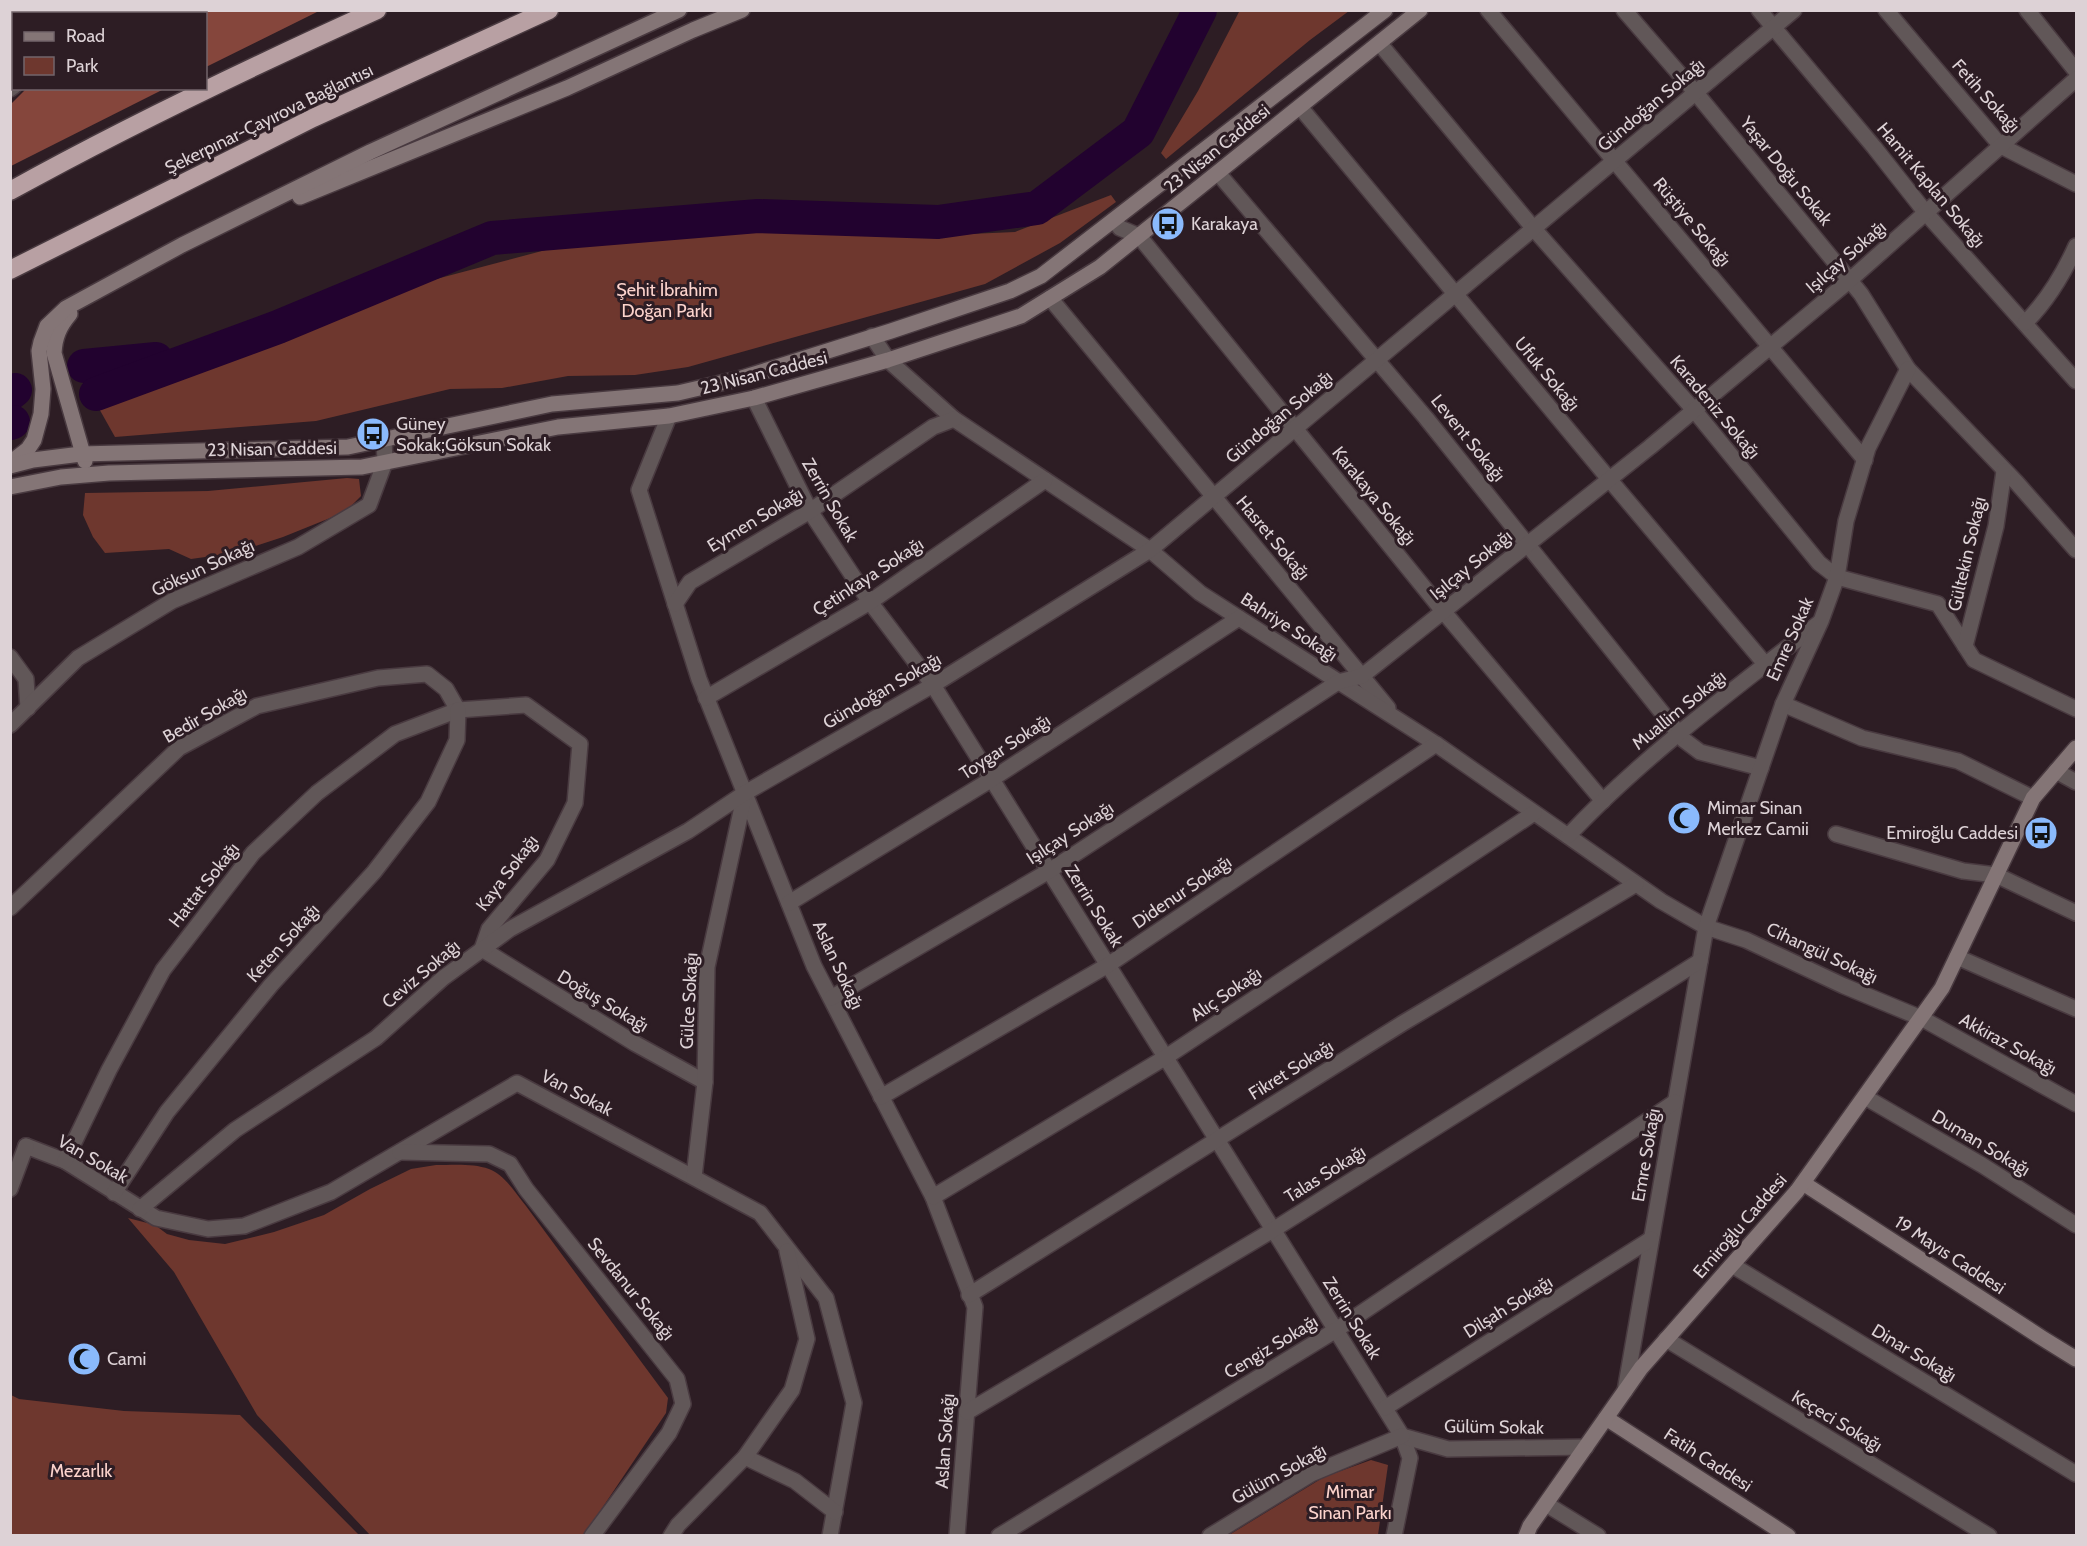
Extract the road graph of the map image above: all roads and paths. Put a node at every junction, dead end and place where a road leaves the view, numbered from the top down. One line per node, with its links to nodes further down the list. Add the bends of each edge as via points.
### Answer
1 (376, 10): 23 (highway)
2 (549, 10): 30 (highway, Şekerpınar-Çayırova Bağlantısı, via 313,118)
3 (679, 10): 28 (street, via 370,152)
4 (742, 10): 28 (street, via 567,88)
5 (1385, 10): 25 (street, 23 Nisan Caddesi)
6 (1420, 10): 14 (street, 23 Nisan Caddesi)
7 (1488, 10): 20 (street, Rüştiye Sokağı)
8 (1624, 10): 17 (street, Yaşar Doğu Sokak)
9 (1759, 10): 13 (street, Hamit Kaplan Sokağı)
10 (1794, 10): 13 (street, Gündoğan Sokağı)
11 (1886, 10): 19 (street, Fetih Sokağı)
12 (2027, 10): 15 (street)
13 (1773, 27): 17 (street, Gündoğan Sokağı); 24 (street, Hamit Kaplan Sokağı)
14 (1380, 44): 18 (street, 23 Nisan Caddesi); 26 (street, Karadeniz Sokağı)
15 (2076, 71)
16 (2076, 79): 19 (street, Işılçay Sokağı)
17 (1696, 93): 20 (street, Gündoğan Sokağı); 31 (street, Yaşar Doğu Sokak)
18 (1300, 107): 21 (street, 23 Nisan Caddesi); 32 (street, Ufuk Sokağı)
19 (2001, 146): 22 (street, Fetih Sokağı); 24 (street, Işılçay Sokağı)
20 (1615, 161): 26 (street, Gündoğan Sokağı); 37 (street, Rüştiye Sokağı)
21 (1218, 173): 27 (street, 23 Nisan Caddesi); 39 (street, Levent Sokağı)
22 (2076, 184)
23 (10, 190)
24 (1926, 213): 31 (street, Işılçay Sokağı); 35 (street, Hamit Kaplan Sokağı)
25 (1114, 220): 27 (street, Karakaya Sokağı, via 1120,228); 36 (street, 23 Nisan Caddesi, via 1041,276 1010,291)
26 (1534, 229): 32 (street, Gündoğan Sokağı); 43 (street, Karadeniz Sokağı)
27 (1139, 236): 34 (street, 23 Nisan Caddesi, via 1100,267); 46 (street, Karakaya Sokağı)
28 (182, 245): 33 (street)
29 (2076, 246): 35 (street, via 2058,284)
30 (10, 270)
31 (1850, 280): 37 (street, Işılçay Sokağı); 40 (street, Yaşar Doğu Sokak)
32 (1455, 295): 39 (street, Gündoğan Sokağı); 54 (street, Ufuk Sokağı)
33 (89, 296): 48 (street, via 59,328 54,353); 51 (street, via 66,308 47,326 39,351 43,389 37,430 28,449)
34 (1050, 298): 38 (street, 23 Nisan Caddesi, via 1021,316); 57 (street, Hasret Sokağı)
35 (2025, 323): 41 (street, Hamit Kaplan Sokağı)
36 (872, 336): 38 (street, Bahriye Sokağı); 47 (street, 23 Nisan Caddesi, via 741,378 678,393 552,404)
37 (1770, 347): 43 (street, Işılçay Sokağı); 49 (street, Rüştiye Sokağı)
38 (888, 360): 42 (street, 23 Nisan Caddesi); 45 (street, Bahriye Sokağı)
39 (1377, 360): 46 (street, Gündoğan Sokağı); 59 (street, Levent Sokağı)
40 (1908, 369): 49 (street, Emre Sokak); 52 (street, Yaşar Doğu Sokak)
41 (2076, 381)
42 (754, 398): 44 (street, 23 Nisan Caddesi); 58 (street, Zerrin Sokak)
43 (1694, 410): 54 (street, Işılçay Sokağı); 62 (street, Karadeniz Sokağı, via 1819,563)
44 (669, 416): 50 (street, 23 Nisan Caddesi, via 558,427); 64 (street, Aslan Sokağı, via 639,490)
45 (954, 419): 55 (street, Bahriye Sokağı); 58 (street, Eymen Sokağı, via 933,427)
46 (1295, 429): 57 (street, Gündoğan Sokağı); 65 (street, Karakaya Sokağı)
47 (384, 439): 48 (street, 23 Nisan Caddesi, via 348,447); 50 (street, Göksun Sokağı)
48 (81, 454): 51 (street, 23 Nisan Caddesi); 53 (street, via 90,467)
49 (1865, 460): 62 (street, Emre Sokak, via 1846,521)
50 (385, 462): 53 (street, 23 Nisan Caddesi, via 362,467); 76 (street, Göksun Sokağı, via 369,505 298,547 163,607 78,658)
51 (10, 464)
52 (2004, 471): 61 (street, Yaşar Doğu Sokak); 68 (street, Gültekin Sokağı, via 1996,526)
53 (109, 473): 56 (street, 23 Nisan Caddesi)
54 (1609, 479): 59 (street, Işılçay Sokağı); 70 (street, Ufuk Sokağı)
55 (1045, 480): 60 (street, Bahriye Sokağı); 63 (street, Çetinkaya Sokağı)
56 (10, 487)
57 (1214, 497): 60 (street, Gündoğan Sokağı); 71 (street, Hasret Sokağı)
58 (810, 511): 63 (street, Zerrin Sokak); 64 (street, Eymen Sokağı, via 690,582)
59 (1528, 544): 65 (street, Işılçay Sokağı); 81 (street, Levent Sokağı)
60 (1150, 550): 66 (street, Bahriye Sokağı, via 1200,593); 73 (street, Gündoğan Sokağı)
61 (2076, 550)
62 (1837, 578): 67 (street, Emre Sokak); 68 (street, Karadeniz Sokağı, via 1938,604)
63 (870, 602): 73 (street, Zerrin Sokak); 74 (street, Çetinkaya Sokağı)
64 (675, 604): 74 (street, Aslan Sokağı)
65 (1443, 611): 71 (street, Işılçay Sokağı); 90 (street, Karakaya Sokağı)
66 (1239, 618): 72 (street, Bahriye Sokağı); 86 (street, Toygar Sokağı)
67 (1821, 621): 70 (street, Muallim Sokağı); 75 (street, Emre Sokak)
68 (1965, 646): 77 (street, Karadeniz Sokağı, via 1974,660)
69 (10, 657): 76 (street, via 26,679)
70 (1766, 665): 81 (street, Muallim Sokağı)
71 (1362, 676): 72 (street, Işılçay Sokağı); 79 (street, Hasret Sokağı)
72 (1338, 682): 79 (street, Bahriye Sokağı); 94 (street, Işılçay Sokağı)
73 (933, 685): 86 (street, Zerrin Sokak); 88 (street, Gündoğan Sokağı)
74 (706, 698): 88 (street, Aslan Sokağı)
75 (1783, 704): 84 (street, Emre Sokak); 89 (street, via 1862,738 1958,761)
76 (28, 708): 80 (street, Göksun Sokağı)
77 (2076, 709)
78 (458, 710): 98 (street, Bedir Sokağı, via 446,689 427,674 378,678 257,706 179,748); 101 (street, Kaya Sokağı, via 526,705 580,744 574,803 547,860 489,929); 118 (street, Hattat Sokağı, via 395,734 317,793 253,853 164,970); 122 (street, Keten Sokağı, via 457,740 428,802 374,872 271,985 167,1112)
79 (1398, 720): 82 (street, Bahriye Sokağı)
80 (10, 725)
81 (1680, 735): 84 (street, Levent Sokağı, via 1700,752); 90 (street, Muallim Sokağı)
82 (1436, 744): 91 (street, Bahriye Sokağı); 104 (street, Didenur Sokağı)
83 (2076, 748): 85 (street, Emiroğlu Caddesi)
84 (1761, 768): 100 (street, Emre Sokak)
85 (2056, 771): 87 (street); 89 (street, Emiroğlu Caddesi)
86 (992, 779): 94 (street, Zerrin Sokak); 97 (street, Toygar Sokağı)
87 (2076, 782)
88 (745, 793): 97 (street, Aslan Sokağı); 101 (street, Ceviz Sokağı, via 688,831 510,929); 109 (street, Gülce Sokağı, via 707,967)
89 (2033, 798): 95 (street, Emiroğlu Caddesi)
90 (1603, 801): 93 (street, Muallim Sokağı)
91 (1534, 813): 93 (street, Bahriye Sokağı); 108 (street, Alıç Sokağı)
92 (1836, 834): 95 (street, via 1963,871)
93 (1568, 836): 96 (street, Bahriye Sokağı)
94 (1049, 870): 104 (street, Zerrin Sokak); 105 (street, Işılçay Sokağı)
95 (1996, 875): 99 (street); 102 (street, Emiroğlu Caddesi)
96 (1636, 884): 100 (street, Bahriye Sokağı); 114 (street, Fikret Sokağı)
97 (789, 903): 105 (street, Aslan Sokağı)
98 (10, 908)
99 (2076, 913)
100 (1706, 927): 103 (street, Emre Sokağı); 107 (street, Cihangül Sokağı, via 1746,940)
101 (482, 949): 109 (street, Doğuş Sokağı); 124 (street, Ceviz Sokağı, via 376,1038 235,1130)
102 (1957, 957): 106 (street); 107 (street, Emiroğlu Caddesi)
103 (1700, 961): 112 (street, Emre Sokağı); 126 (street, Talas Sokağı)
104 (1108, 965): 108 (street, Zerrin Sokak); 110 (street, Didenur Sokağı)
105 (831, 998): 110 (street, Aslan Sokağı)
106 (2076, 1009)
107 (1921, 1018): 111 (street, Emiroğlu Caddesi); 113 (street, Akkiraz Sokağı)
108 (1166, 1057): 114 (street, Zerrin Sokak); 123 (street, Alıç Sokağı)
109 (705, 1082): 119 (street, Gülce Sokağı)
110 (881, 1097): 123 (street, Aslan Sokağı)
111 (1865, 1097): 120 (street, Emiroğlu Caddesi); 125 (street, Duman Sokağı)
112 (1675, 1102): 127 (street, Emre Sokağı); 131 (street, Cengiz Sokağı)
113 (2076, 1104)
114 (1217, 1140): 126 (street, Zerrin Sokak); 130 (street, Fikret Sokağı)
115 (26, 1146): 116 (street); 118 (street, Van Sokak); 121 (street)
116 (10, 1149)
117 (400, 1152): 119 (street, Van Sokak, via 517,1083); 124 (street, Van Sokak, via 331,1192 244,1226 208,1229 156,1218); 144 (street, Sevdanur Sokağı, via 489,1154 510,1164 677,1379 683,1404 669,1433)
118 (64, 1161): 122 (street, Van Sokak)
119 (694, 1177): 128 (street, Van Sokak, via 760,1212)
120 (1803, 1184): 129 (street, Emiroğlu Caddesi); 133 (street, 19 Mayıs Caddesi)
121 (10, 1189)
122 (114, 1193): 124 (street, Van Sokak)
123 (933, 1197): 130 (street, Aslan Sokağı)
124 (140, 1209)
125 (2076, 1225)
126 (1274, 1230): 131 (street, Zerrin Sokak); 136 (street, Talas Sokağı)
127 (1651, 1239): 134 (street, Emre Sokağı); 135 (street, Dilşah Sokağı)
128 (785, 1245): 140 (street, via 807,1339 792,1390); 143 (street, Van Sokak, via 826,1298 854,1402)
129 (1732, 1265): 132 (street, Emiroğlu Caddesi); 141 (street, Dinar Sokağı)
130 (969, 1295): 136 (street, Aslan Sokağı, via 975,1306)
131 (1336, 1330): 135 (street, Zerrin Sokak); 148 (street, Cengiz Sokağı)
132 (1666, 1339): 134 (street, Emiroğlu Caddesi); 154 (street, Keçeci Sokağı)
133 (2076, 1359)
134 (1625, 1391): 137 (street, Emiroğlu Caddesi)
135 (1385, 1408): 138 (street, Zerrin Sokak)
136 (967, 1412): 147 (street, Aslan Sokağı)
137 (1606, 1418): 139 (street, Emiroğlu Caddesi); 153 (street, Fatih Caddesi)
138 (1402, 1436): 139 (street, Gülüm Sokak, via 1448,1449); 149 (street, Gülüm Sokağı, via 1311,1474); 150 (street, Zerrin Sokak, via 1410,1458)
139 (1586, 1447): 142 (street, Emiroğlu Caddesi)
140 (745, 1457): 143 (street, via 795,1481); 145 (street)
141 (2076, 1474)
142 (1546, 1504): 151 (street, Emiroğlu Caddesi); 152 (street)
143 (835, 1512): 146 (street, Van Sokak)
144 (592, 1536)
145 (671, 1536)
146 (831, 1536)
147 (957, 1536)
148 (999, 1536)
149 (1210, 1536)
150 (1394, 1536)
151 (1526, 1536)
152 (1598, 1536)
153 (1788, 1536)
154 (1989, 1536)

